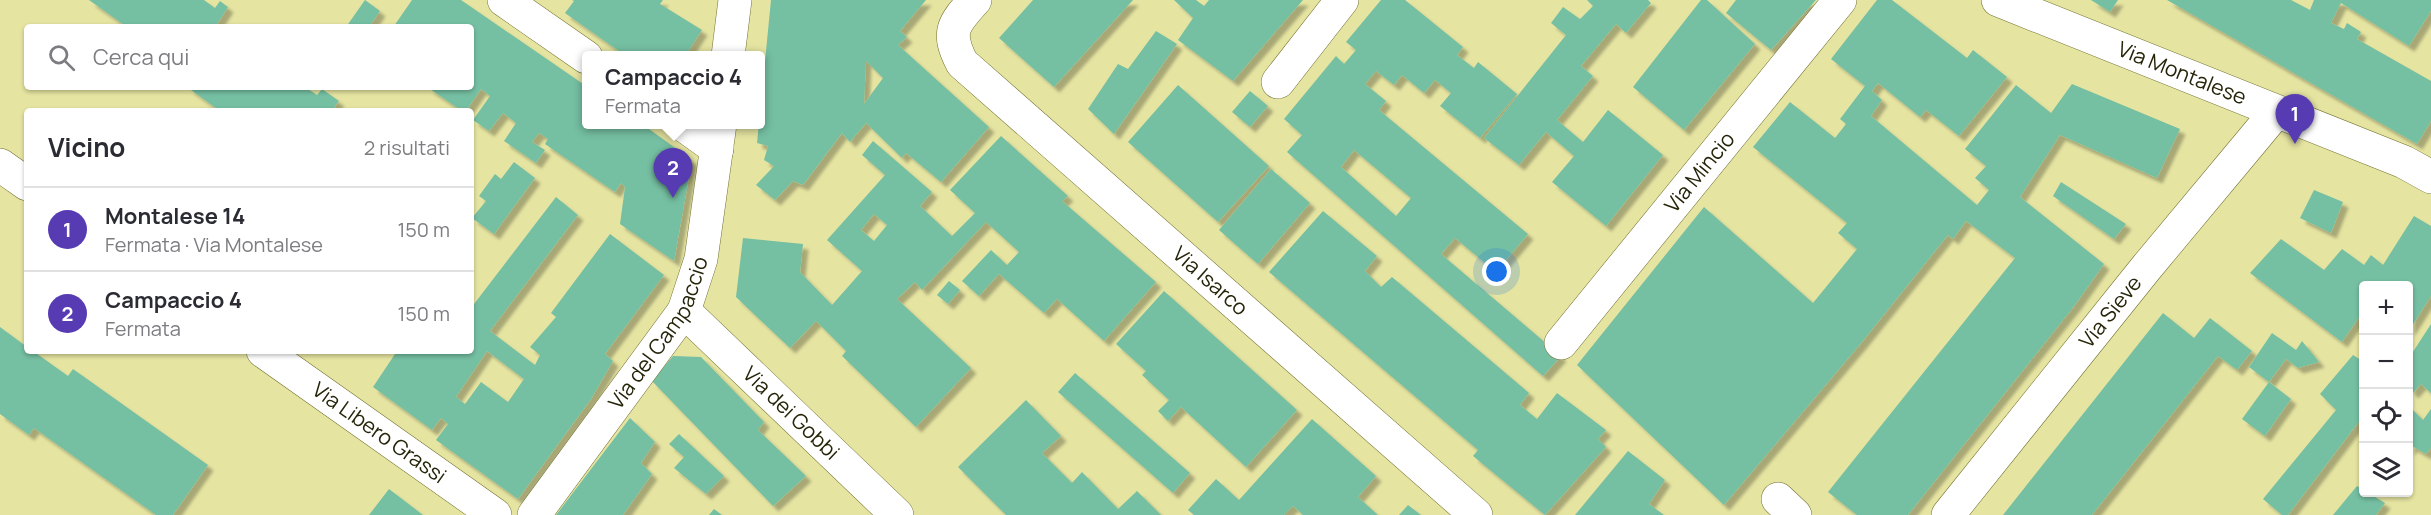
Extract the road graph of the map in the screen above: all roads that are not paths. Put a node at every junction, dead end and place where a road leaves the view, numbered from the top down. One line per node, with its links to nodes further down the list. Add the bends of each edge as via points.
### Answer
1 (504, 0): 8 (street)
2 (735, 0): 7 (street)
3 (975, 0): 22 (street, Via Isarco, via 954,29 952,40 962,63)
4 (1342, 0): 9 (street)
5 (1840, 0): 17 (street, Via Mincio)
6 (1998, 0): 10 (street, Via Montalese)
7 (729, 51)
8 (582, 54)
9 (1278, 82)
10 (2276, 112): 14 (street, Via Montalese, via 2404,162); 23 (street, Via Sieve)
11 (697, 129): 12 (street)
12 (718, 136): 16 (street, Via del Campaccio, via 701,259)
13 (0, 165): 15 (street)
14 (2431, 177)
15 (24, 182)
16 (684, 311): 20 (street, Via del Campaccio); 21 (street, Via dei Gobbi)
17 (1561, 343)
18 (267, 354): 19 (street, Via Libero Grassi)
19 (495, 515)
20 (534, 515)
21 (897, 515)
22 (1476, 515)
23 (1948, 515)

